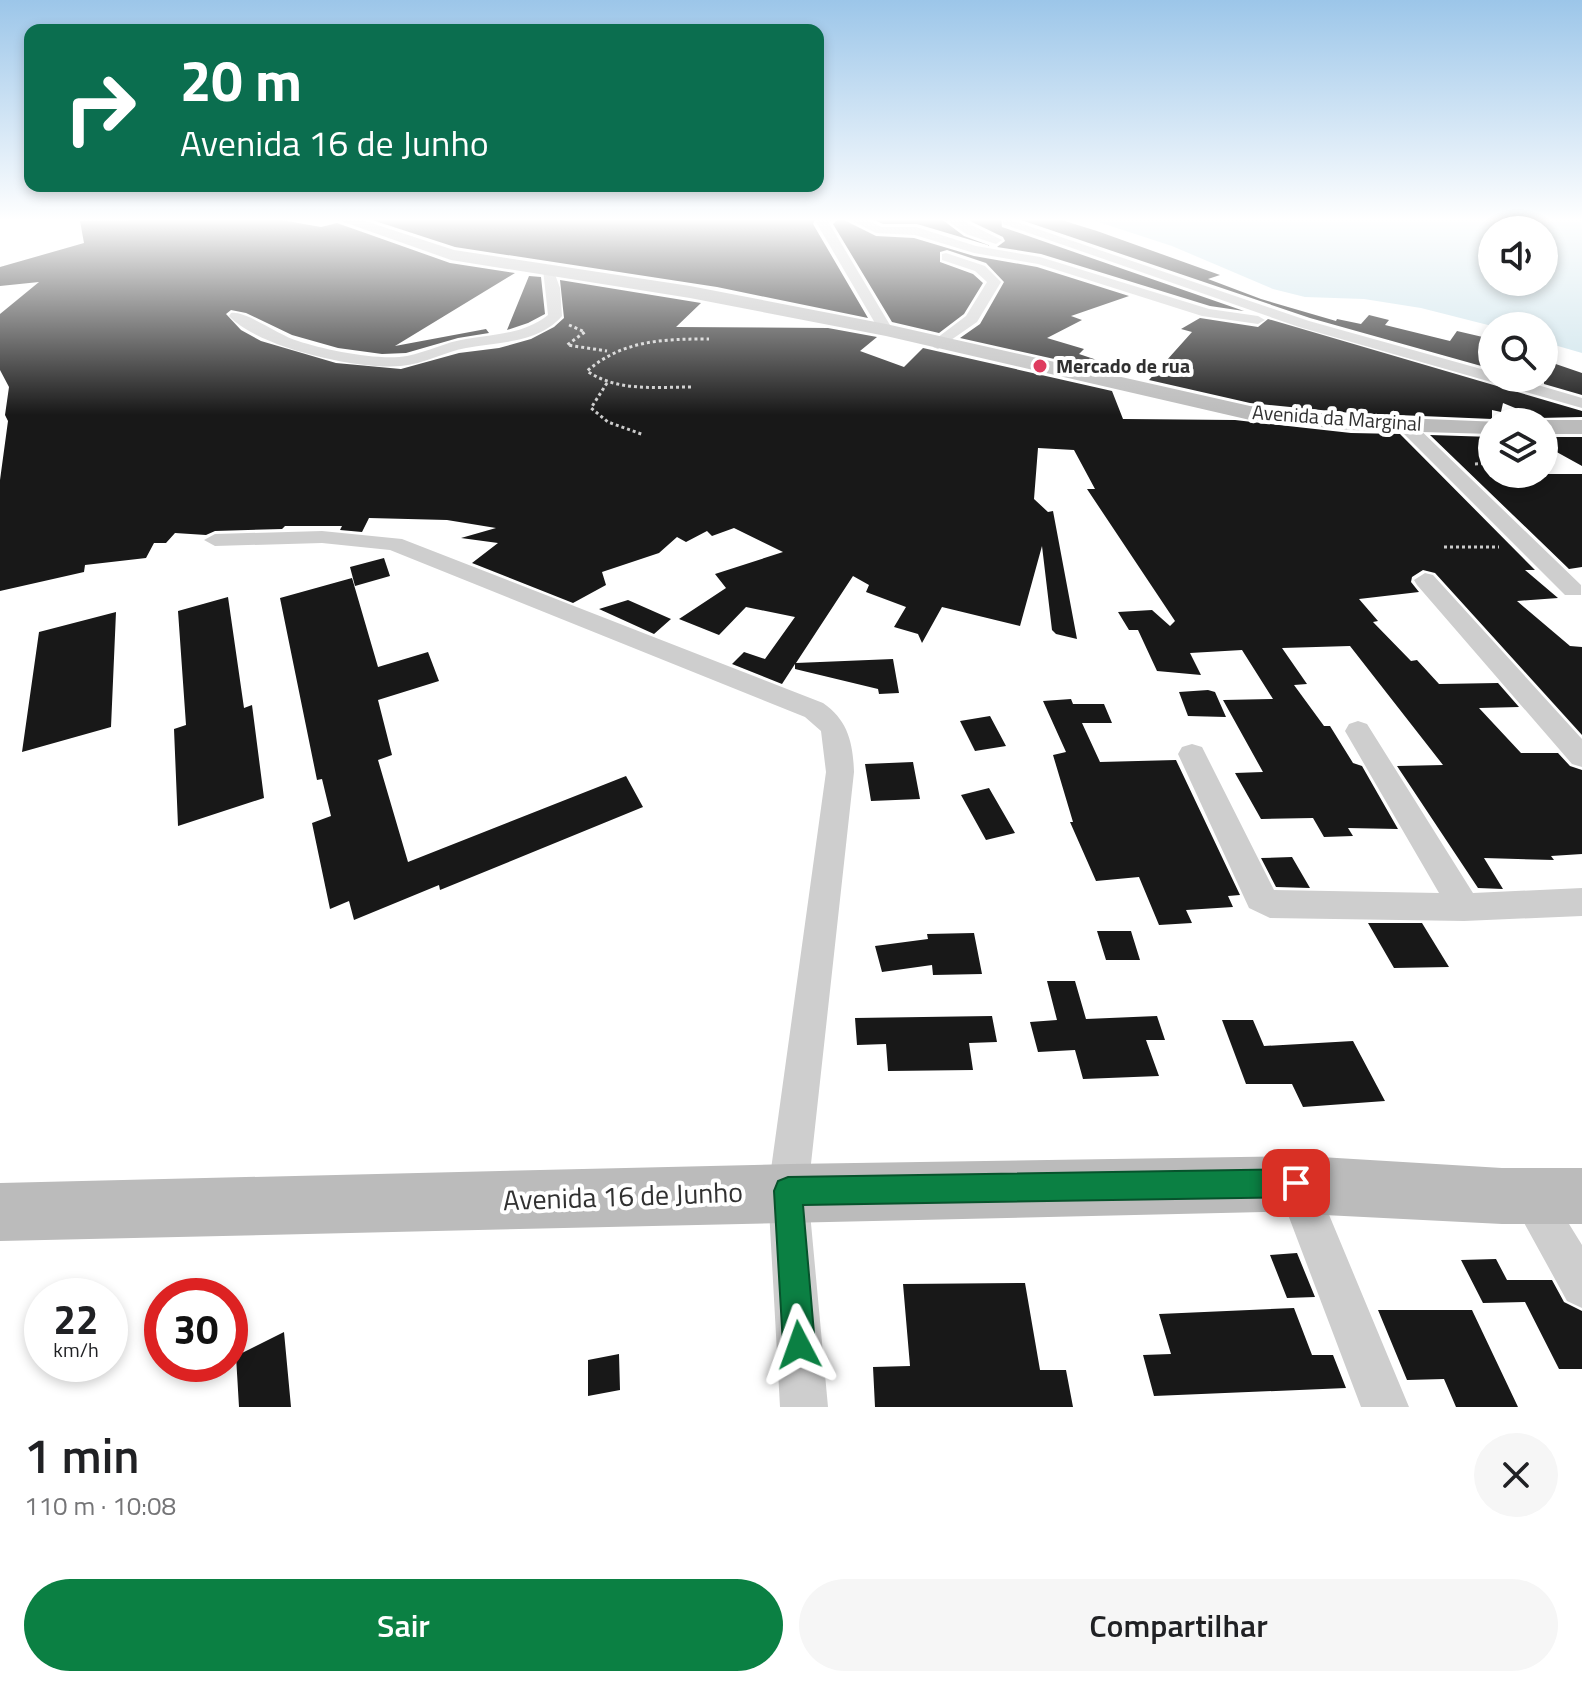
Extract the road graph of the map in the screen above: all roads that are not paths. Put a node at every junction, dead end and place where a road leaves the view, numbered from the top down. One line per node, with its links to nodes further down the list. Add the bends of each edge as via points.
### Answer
1 (550, 284): 8 (street, via 552,319 524,334 396,361 299,349)
2 (631, 284): 10 (street, Avenida da Marginal)
3 (859, 284): 10 (street)
4 (993, 284): 11 (street, via 972,319)
5 (1109, 284): 7 (street)
6 (1187, 284): 7 (street); 9 (street)
7 (1149, 297): 9 (street, via 1207,313)
8 (236, 316)
9 (1304, 324): 12 (street)
10 (886, 330): 11 (street, Avenida da Marginal)
11 (938, 344): 15 (street, Avenida da Marginal, via 1250,413)
12 (1478, 373)
13 (1545, 392): 14 (street)
14 (1582, 403)
15 (1405, 425): 16 (street, Avenida da Marginal); 21 (street)
16 (1478, 427)
17 (1558, 427): 18 (street)
18 (1582, 427)
19 (215, 540): 28 (street, via 322,537 394,544 814,710 833,725 840,772)
20 (1425, 580): 23 (street)
21 (1579, 591)
22 (1358, 731): 26 (street)
23 (1576, 744)
24 (1192, 754): 26 (street, via 1260,898 1270,904)
25 (1582, 902): 26 (street)
26 (1464, 907)
27 (1296, 1183): 28 (street, Avenida 16 de Junho); 29 (street, Avenida 16 de Junho); 33 (street)
28 (788, 1191): 30 (street, Avenida 16 de Junho); 32 (street)
29 (1556, 1198): 31 (street)
30 (0, 1212)
31 (1582, 1286)
32 (804, 1407)
33 (1385, 1407)

